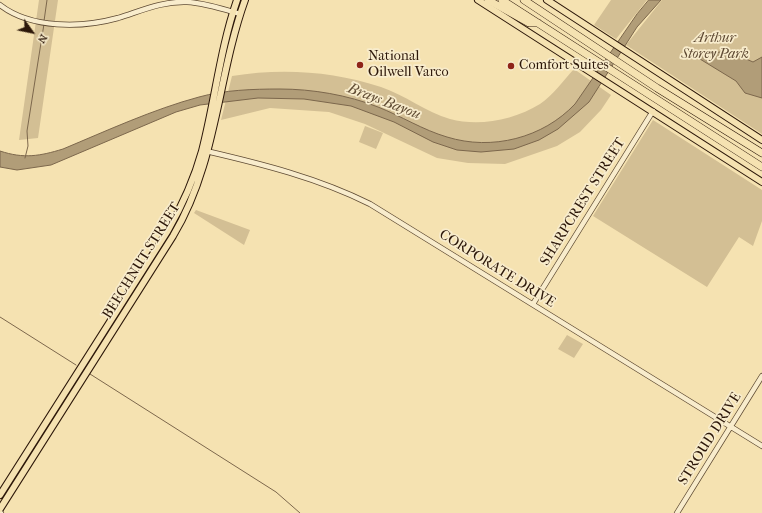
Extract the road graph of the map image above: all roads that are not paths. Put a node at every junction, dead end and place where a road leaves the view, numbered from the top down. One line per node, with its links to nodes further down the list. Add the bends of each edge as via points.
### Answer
1 (237, 0): 10 (main road, BEECHNUT STREET)
2 (246, 0): 11 (main road, BEECHNUT STREET)
3 (478, 0): 16 (main road)
4 (488, 0): 13 (highway, via 529,24)
5 (502, 0): 13 (highway)
6 (524, 0): 12 (highway)
7 (533, 0): 12 (highway)
8 (547, 0): 17 (main road)
9 (0, 5): 10 (street, via 18,16 53,23 78,24 107,21 154,6 186,2)
10 (233, 12): 11 (street); 14 (main road, BEECHNUT STREET)
11 (240, 14): 15 (main road, BEECHNUT STREET)
12 (547, 15): 19 (highway)
13 (538, 24): 20 (highway)
14 (221, 61): 15 (main road); 18 (main road, BEECHNUT STREET)
15 (228, 62): 18 (main road, BEECHNUT STREET, via 218,109)
16 (653, 111): 21 (main road); 26 (street, SHARPCREST STREET)
17 (762, 140)
18 (205, 151): 22 (main road, BEECHNUT STREET); 23 (main road, BEECHNUT STREET); 26 (street, CORPORATE DRIVE, via 307,178 349,194 386,213)
19 (762, 153)
20 (762, 167)
21 (762, 182)
22 (184, 201): 23 (main road); 24 (main road, BEECHNUT STREET)
23 (191, 203): 25 (main road, BEECHNUT STREET)
24 (156, 249): 25 (main road); 30 (main road, BEECHNUT STREET)
25 (162, 253): 31 (main road, BEECHNUT STREET)
26 (533, 304): 28 (street, CORPORATE DRIVE)
27 (762, 376): 28 (street, STROUD DRIVE)
28 (730, 427): 29 (street, CORPORATE DRIVE); 34 (street, STROUD DRIVE)
29 (762, 446)
30 (29, 450): 31 (main road); 32 (main road, BEECHNUT STREET)
31 (35, 454): 33 (main road, BEECHNUT STREET)
32 (0, 495)
33 (0, 509)
34 (677, 513)

